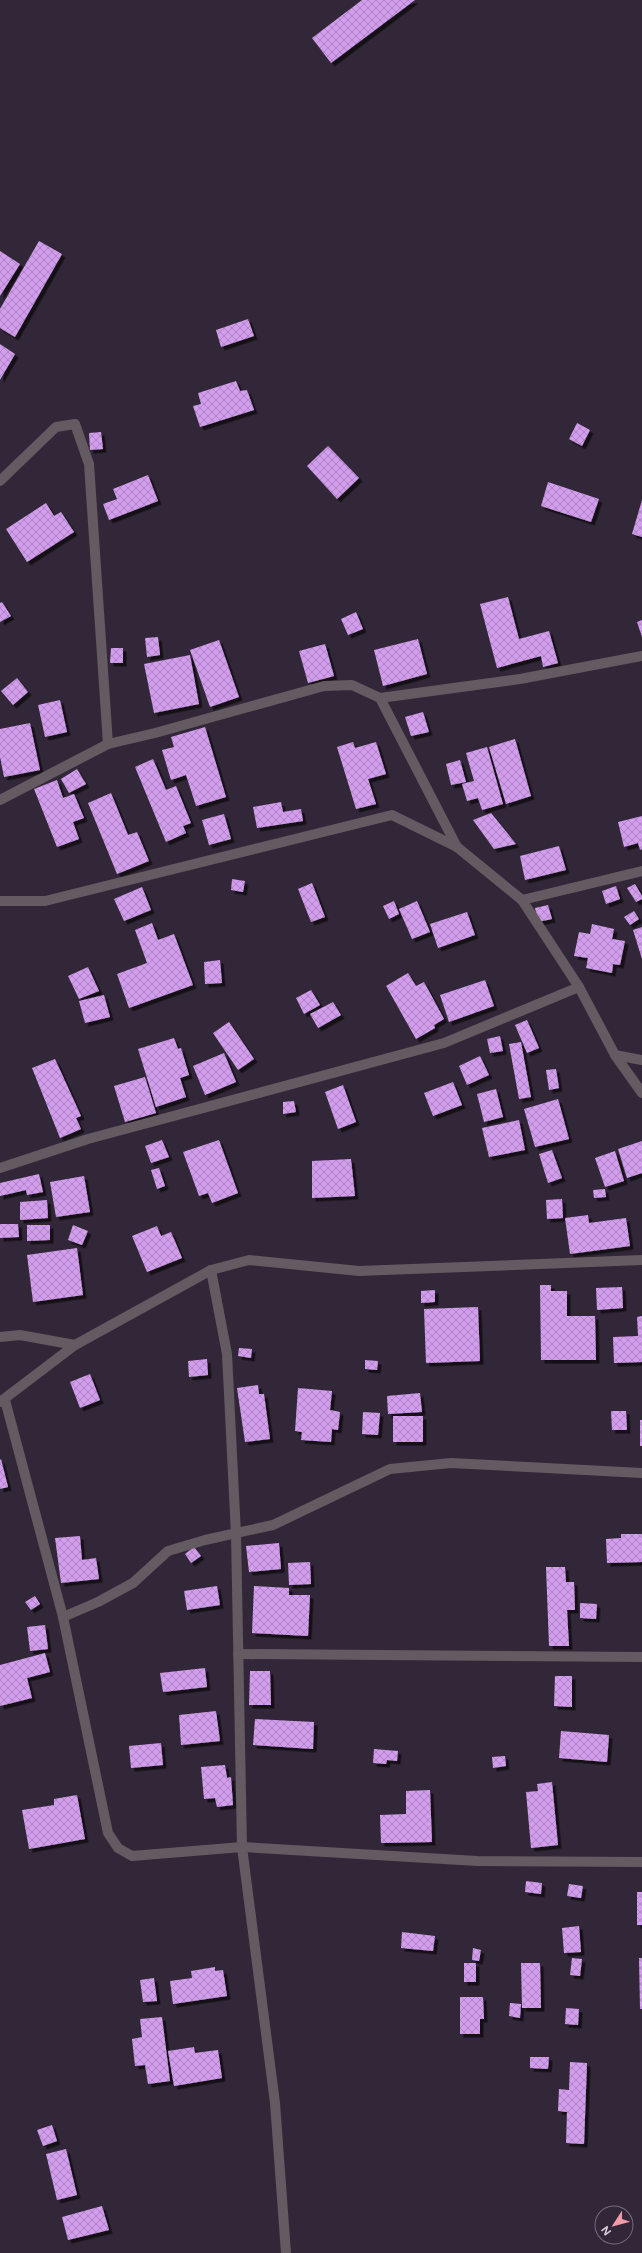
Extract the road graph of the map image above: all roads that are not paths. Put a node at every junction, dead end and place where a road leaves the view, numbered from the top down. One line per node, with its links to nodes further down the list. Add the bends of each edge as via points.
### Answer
1 (0, 481): 4 (street, via 56,427 75,424 89,464)
2 (642, 656): 3 (street, via 520,679)
3 (380, 698): 4 (street, via 352,685 324,686); 6 (street)
4 (108, 744): 5 (street)
5 (0, 800)
6 (456, 847): 8 (street); 9 (street, via 392,815 45,901)
7 (642, 871): 8 (street)
8 (522, 900): 10 (street)
9 (0, 901)
10 (579, 987): 11 (street); 14 (street, via 444,1042 88,1139)
11 (615, 1055): 12 (street); 13 (street)
12 (642, 1060)
13 (642, 1093)
14 (0, 1168)
15 (642, 1260): 16 (street, via 359,1271 249,1260)
16 (211, 1270): 18 (street); 21 (street, via 227,1354)
17 (0, 1337): 18 (street, via 20,1335)
18 (75, 1346): 19 (street)
19 (2, 1401): 22 (street)
20 (642, 1473): 21 (street, via 451,1463 390,1470 273,1525)
21 (236, 1534): 22 (street, via 168,1551 133,1583); 23 (street)
22 (63, 1617): 25 (street, via 108,1833 118,1848 132,1856)
23 (238, 1654): 24 (street); 25 (street)
24 (642, 1657)
25 (242, 1847): 26 (street, via 477,1861); 27 (street, via 275,2103)
26 (642, 1862)
27 (286, 2253)

